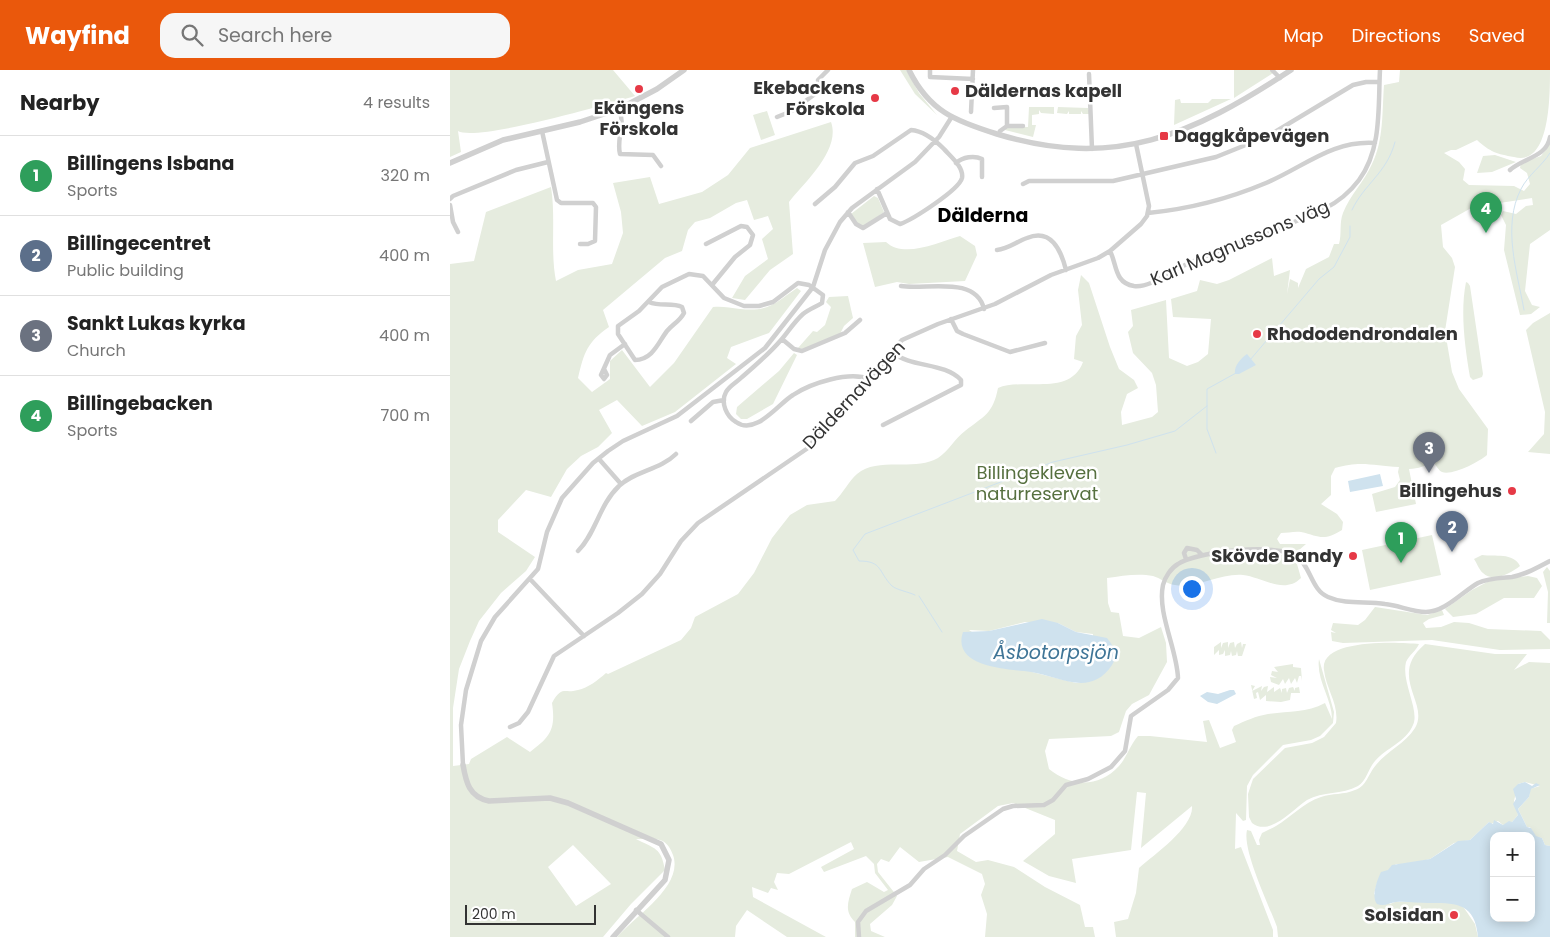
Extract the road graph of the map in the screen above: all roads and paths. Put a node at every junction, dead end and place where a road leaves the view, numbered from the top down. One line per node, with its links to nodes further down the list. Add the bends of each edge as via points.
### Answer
1 (684, 70): 16 (street)
2 (828, 70): 18 (street, via 818,80 819,92 792,111)
3 (909, 70): 19 (street, via 926,98)
4 (930, 70): 11 (street, via 930,77)
5 (973, 70): 11 (street)
6 (1272, 70): 10 (street)
7 (1291, 70): 10 (street)
8 (1380, 70): 12 (street, Karl Magnussons väg)
9 (1089, 74): 28 (street)
10 (1280, 78): 27 (street, via 1196,125)
11 (973, 79): 17 (street)
12 (1379, 82): 26 (street, Karl Magnussons väg); 34 (street, via 1352,86 1249,145)
13 (1002, 88): 14 (street)
14 (982, 89)
15 (994, 108): 20 (street, via 1007,108)
16 (619, 109): 22 (street); 32 (street, via 623,123 620,154 653,154)
17 (971, 112)
18 (777, 117)
19 (952, 118): 25 (street); 28 (street, via 1038,146)
20 (1007, 126): 21 (street); 23 (street)
21 (1023, 126)
22 (542, 131): 29 (street, via 498,142); 30 (street)
23 (1000, 131)
24 (1550, 137): 33 (street, via 1541,152)
25 (935, 141): 31 (street); 37 (street, via 915,162); 40 (street, via 919,132 906,132 873,156 855,164)
26 (1375, 143): 42 (street, via 1354,142 1339,146 1267,182 1203,204); 48 (street, Karl Magnussons väg, via 1361,178 1334,203 1206,255 1146,284 1134,286 1122,281)
27 (1136, 144): 28 (street); 34 (street)
28 (1092, 149)
29 (450, 162)
30 (548, 162): 38 (street, via 502,175); 45 (street, via 558,202 589,202 596,206 595,240)
31 (956, 163): 35 (street, via 977,156 982,159); 43 (street, via 962,178 943,197 900,224 893,222)
32 (661, 166)
33 (1510, 170)
34 (1144, 175): 36 (street, via 1105,182 1029,181); 42 (street)
35 (982, 177)
36 (1023, 184)
37 (877, 189): 41 (street); 43 (street)
38 (450, 199)
39 (450, 204): 44 (street)
40 (815, 204)
41 (848, 212): 43 (street, via 863,228); 52 (street, via 833,233)
42 (1148, 212): 48 (street, Däldernavägen, via 1141,224)
43 (887, 213)
44 (458, 232)
45 (580, 244)
46 (706, 244): 50 (street, via 740,226 747,227 753,235 750,245)
47 (997, 250): 49 (street, via 1033,236 1046,237 1060,250)
48 (1110, 251): 49 (street, Däldernavägen)
49 (1066, 270): 54 (street, Däldernavägen, via 1041,279)
50 (712, 285): 52 (street, via 730,302 752,306 773,302 798,283); 53 (street, via 698,274 689,274 662,287)
51 (901, 286): 54 (street, via 966,289 978,297)
52 (813, 287): 57 (street, via 823,295 822,302 803,314); 67 (street, via 771,340 747,362 677,416 623,441)
53 (649, 302): 59 (street, via 618,326 618,334); 59 (street, via 678,305 684,308 683,315 667,331 657,348 639,360)
54 (984, 309): 55 (street, Däldernavägen)
55 (951, 319): 58 (street, via 957,331 1003,350 1017,351); 60 (street, Däldernavägen, via 908,337)
56 (860, 320): 57 (street, via 845,333 802,351)
57 (782, 339): 63 (street, via 729,388)
58 (1045, 343)
59 (625, 344): 61 (street, via 610,355)
60 (892, 352): 62 (street, Däldernavägen); 65 (street, via 904,359 952,373 961,380 961,385)
61 (604, 369)
62 (869, 379): 63 (street, via 846,376 800,391 749,426 732,419); 74 (street, Däldernavägen, via 836,410 808,448 698,524 681,541 660,574 642,594)
63 (724, 400): 64 (street, via 713,402)
64 (691, 421)
65 (883, 425)
66 (676, 454): 68 (street, via 669,461)
67 (599, 459): 68 (street); 73 (street, via 562,498 547,532 538,569)
68 (621, 484): 69 (street, via 602,507 586,543)
69 (578, 551)
70 (1202, 555): 71 (street); 71 (street, via 1187,548 1184,553); 72 (street, via 1284,550 1297,556 1320,591 1330,598 1428,612 1483,581 1526,573)
71 (1186, 560): 80 (street, via 1172,568 1163,588 1165,617 1176,654 1178,678 1168,690 1131,716 1125,751 1120,759 1096,776 1066,785 1049,803 1037,807 1008,807 997,813 924,869 910,885 883,899 860,917)
72 (1550, 561)
73 (530, 580): 74 (street); 76 (street, via 495,617 481,641 465,697 461,734)
74 (584, 636): 75 (street, Däldernavägen, via 554,656 528,712 520,723)
75 (510, 727)
76 (463, 765): 77 (street, via 467,785 480,799 489,802 550,798 658,841 668,854 668,872 659,889)
77 (636, 910): 78 (street); 79 (street)
78 (613, 937)
79 (668, 937)
80 (858, 937)

